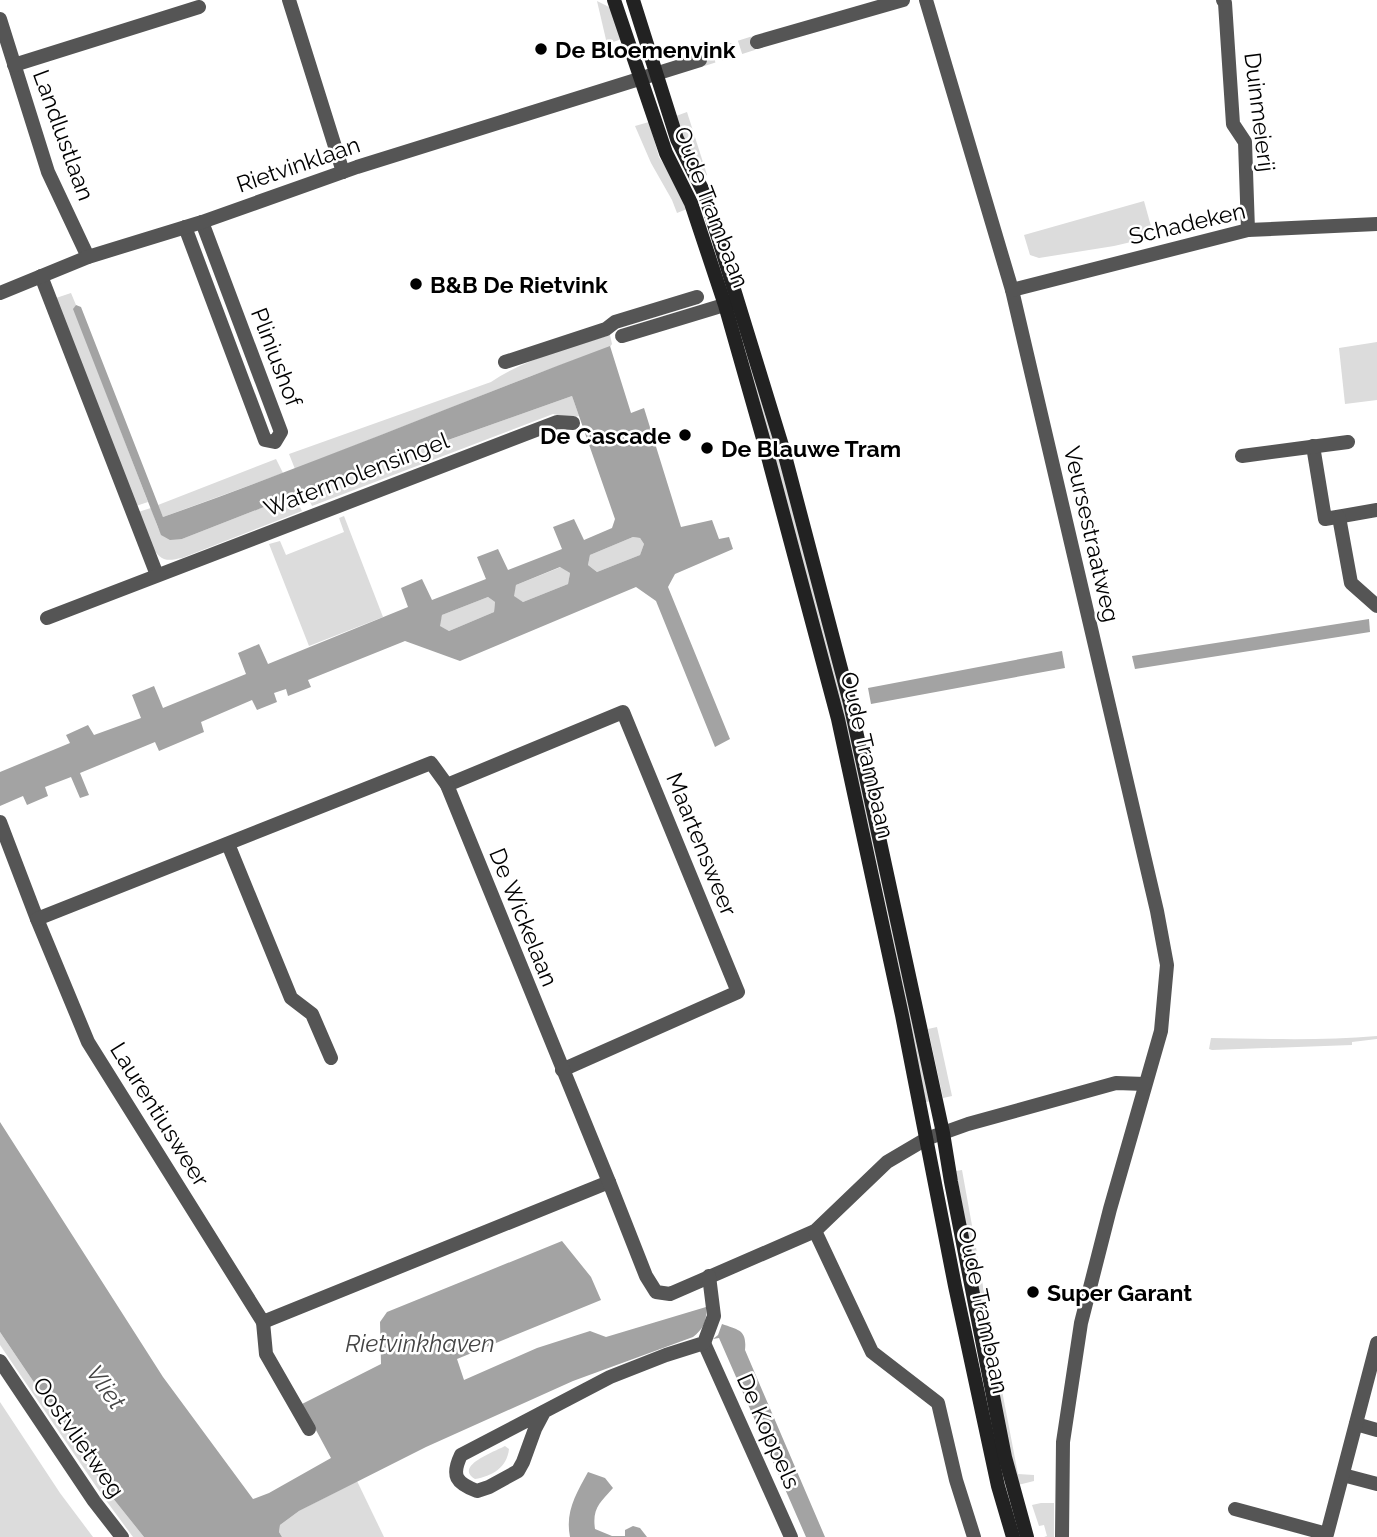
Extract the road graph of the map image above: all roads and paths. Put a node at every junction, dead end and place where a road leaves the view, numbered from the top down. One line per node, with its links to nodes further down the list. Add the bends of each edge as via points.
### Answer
1 (289, 0): 14 (street)
2 (633, 0): 12 (street, Oude Trambaan)
3 (903, 0): 9 (street)
4 (926, 0): 21 (street, Veursestraatweg)
5 (1223, 0): 18 (street, Duinmeierij, via 1233,124 1245,142)
6 (613, 1): 13 (street, Oude Trambaan)
7 (198, 7): 11 (street, Landlustlaan)
8 (0, 19): 11 (street, Landlustlaan)
9 (757, 42)
10 (700, 60): 12 (street, Rietvinklaan)
11 (14, 65): 19 (street, Landlustlaan, via 48,172)
12 (656, 73): 13 (street, Rietvinklaan); 24 (street, Oude Trambaan, via 677,139 705,195)
13 (641, 79): 14 (street, Rietvinklaan); 24 (street, Oude Trambaan, via 666,153)
14 (343, 172): 15 (street, Rietvinklaan)
15 (202, 222): 17 (street, Rietvinklaan); 17 (street, Pliniushof, via 281,432 275,442 265,440)
16 (1377, 225): 18 (street, Schadeken)
17 (185, 227): 19 (street, Rietvinklaan)
18 (1248, 230): 21 (street, Schadeken)
19 (88, 257): 20 (street, Rietvinklaan)
20 (41, 276): 22 (street, Rietvinklaan); 33 (street)
21 (1012, 290): 42 (street, Veursestraatweg, via 1167,965 1161,1031)
22 (0, 293)
23 (697, 297): 26 (street)
24 (731, 303): 25 (street); 43 (street, Oude Trambaan, via 784,452 850,703); 44 (street, Oude Trambaan, via 838,719)
25 (622, 336)
26 (505, 362)
27 (573, 423): 33 (street, Watermolensingel, via 557,422)
28 (1348, 442): 29 (street)
29 (1313, 446): 30 (street); 32 (street, via 1325,519)
30 (1242, 456)
31 (1377, 510): 32 (street)
32 (1339, 517): 34 (street, via 1351,583)
33 (157, 575): 35 (street, Watermolensingel)
34 (1377, 606)
35 (47, 618)
36 (446, 785): 38 (street, De Wickelaan, via 432,763); 41 (street, De Wickelaan); 41 (street, Maartensweer, via 624,712 728,967 738,992)
37 (0, 822): 39 (street)
38 (228, 844): 39 (street, De Wickelaan); 40 (street, via 291,998 312,1014)
39 (37, 919): 48 (street, Laurentiusweer, via 88,1042)
40 (331, 1058)
41 (562, 1070): 45 (street, De Wickelaan)
42 (1145, 1084): 43 (street, via 1116,1083); 64 (street, Veursestraatweg, via 1081,1323 1063,1442)
43 (943, 1133): 44 (street); 63 (street, Oude Trambaan, via 1005,1457)
44 (926, 1139): 46 (street, via 887,1162); 62 (street, Oude Trambaan, via 995,1472)
45 (609, 1182): 47 (street, De Wickelaan, via 656,1292 670,1294); 48 (street)
46 (815, 1231): 47 (street); 61 (street, via 872,1352 939,1403)
47 (709, 1276): 49 (street, via 715,1315)
48 (263, 1322): 54 (street, Laurentiusweer, via 266,1354)
49 (705, 1341): 52 (street, via 610,1377); 60 (street, De Koppels)
50 (1377, 1343): 53 (street)
51 (0, 1361): 59 (street, Oostvlietweg)
52 (544, 1412): 52 (street, via 518,1471 477,1491 457,1478 455,1467 461,1455)
53 (1356, 1424): 55 (street); 56 (street)
54 (309, 1429)
55 (1377, 1430)
56 (1343, 1475): 57 (street); 58 (street, via 1327,1534)
57 (1377, 1484)
58 (1235, 1509)
59 (122, 1537)
60 (791, 1537)
61 (974, 1537)
62 (1013, 1537)
63 (1027, 1537)
64 (1062, 1537)

